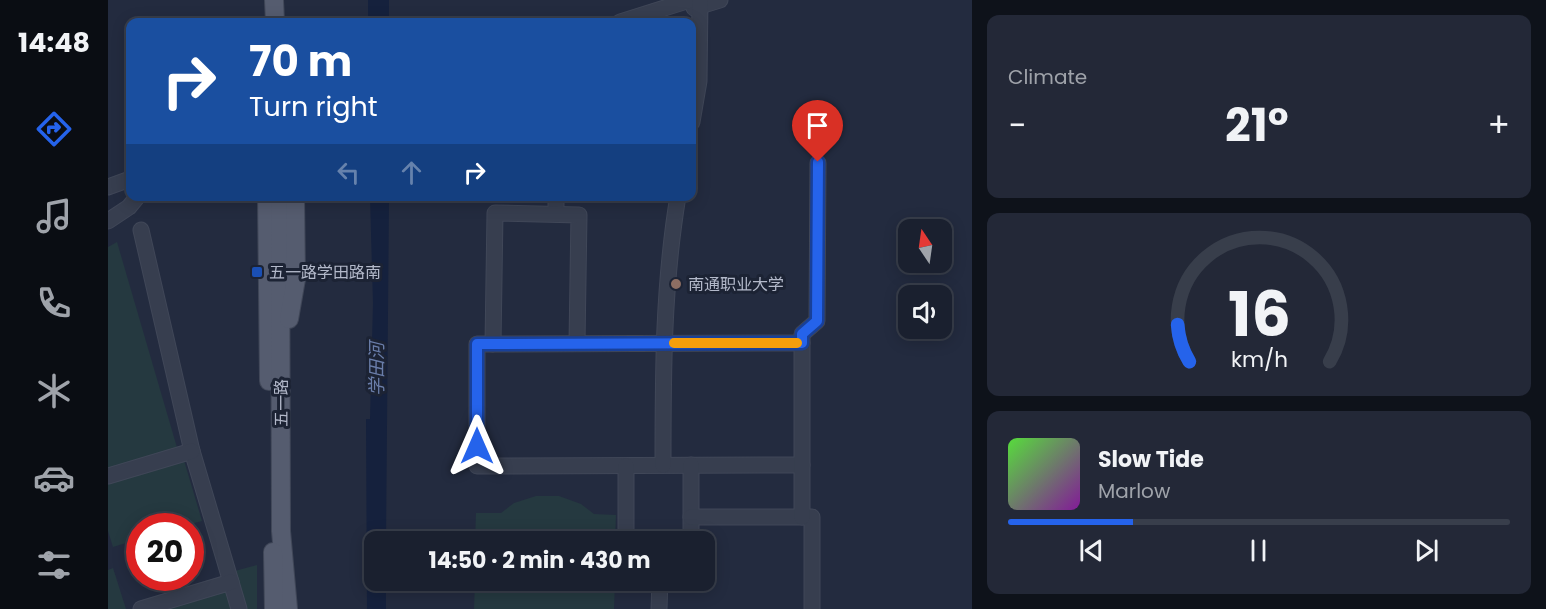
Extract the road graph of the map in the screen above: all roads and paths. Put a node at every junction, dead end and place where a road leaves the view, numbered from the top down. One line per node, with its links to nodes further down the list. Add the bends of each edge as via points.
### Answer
1 (264, 0): 5 (main road)
2 (274, 0): 6 (main road)
3 (720, 0): 4 (street)
4 (697, 2): 7 (street); 8 (street); 9 (street)
5 (264, 18)
6 (275, 18)
7 (635, 18)
8 (660, 18)
9 (696, 99)
10 (818, 162): 26 (street, via 817,321 802,334)
11 (126, 180): 12 (street)
12 (108, 187)
13 (126, 187): 14 (street)
14 (108, 192)
15 (134, 201): 22 (street)
16 (267, 201): 44 (main road, 五一路)
17 (280, 201): 28 (main road, 五一路)
18 (296, 201): 28 (main road, via 296,279)
19 (556, 201): 21 (street)
20 (677, 201): 25 (street, via 669,252)
21 (556, 214): 24 (street, via 579,215); 27 (street, via 495,213)
22 (108, 221)
23 (141, 230): 29 (street)
24 (577, 343): 25 (street); 27 (street)
25 (663, 343): 26 (street); 31 (street)
26 (802, 343): 33 (street)
27 (493, 344): 30 (street, via 477,344 477,466)
28 (281, 362): 37 (main road, 五一路)
29 (192, 451): 34 (street); 40 (street)
30 (626, 465): 31 (street); 38 (street)
31 (663, 465): 32 (street)
32 (691, 465): 33 (street); 35 (street)
33 (802, 465): 36 (street)
34 (108, 476)
35 (691, 517): 36 (street); 39 (street)
36 (802, 517): 48 (street, via 812,517)
37 (281, 531): 45 (main road, 五一路); 46 (main road)
38 (626, 531)
39 (691, 531)
40 (231, 582): 42 (street); 43 (street)
41 (660, 591): 47 (street)
42 (141, 609)
43 (239, 609)
44 (274, 609)
45 (288, 609)
46 (296, 609)
47 (660, 609)
48 (812, 609)

